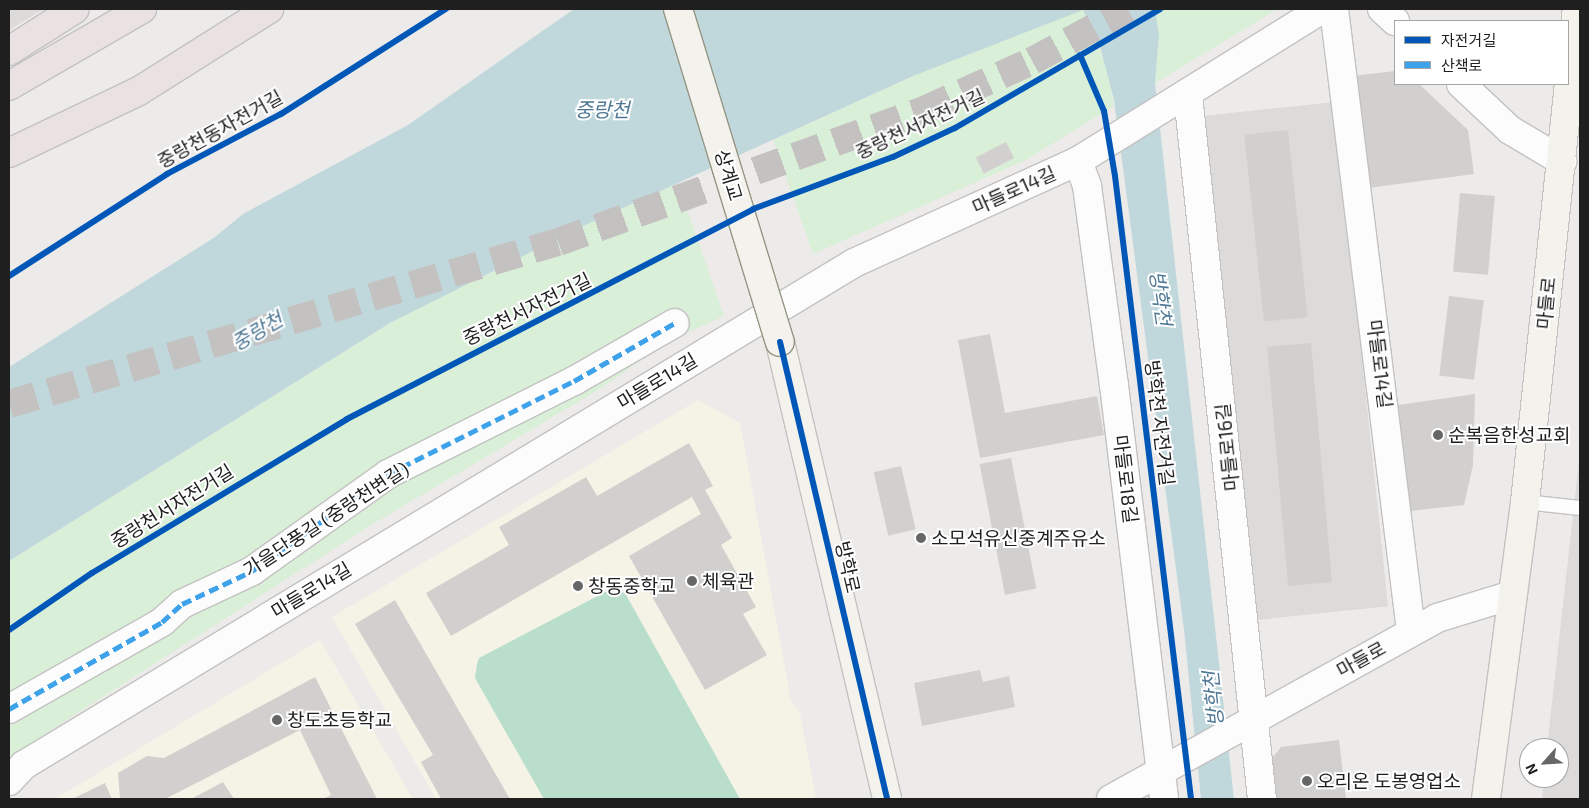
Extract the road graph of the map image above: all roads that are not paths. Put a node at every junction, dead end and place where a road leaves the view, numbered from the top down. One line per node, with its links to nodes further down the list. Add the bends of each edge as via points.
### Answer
1 (75, 9): 10 (highway)
2 (142, 9): 12 (highway)
3 (269, 9): 14 (highway, via 139,91)
4 (678, 9): 18 (main road, 상계교, bridge)
5 (1322, 9): 13 (street, 마들로14길)
6 (1334, 9): 22 (street, 마들로14길)
7 (1382, 9): 9 (street)
8 (1577, 9): 16 (main road, 마들로)
9 (1394, 20)
10 (9, 51)
11 (1462, 85): 16 (street, via 1510,130)
12 (9, 86)
13 (1182, 98): 15 (street, 마들로14길); 24 (street, 마들로16길)
14 (9, 153)
15 (1078, 160): 25 (street, 마들로18길, via 1087,186); 26 (street, 마들로14길, via 854,262 24,764)
16 (1571, 164): 19 (main road, 마들로)
17 (675, 323): 23 (street, 가을단풍길 (중랑천변길), via 574,381 388,474 252,571 182,604 162,622)
18 (780, 342): 27 (main road, 방학로)
19 (1525, 502): 20 (lane); 21 (main road, 마들로)
20 (1580, 508)
21 (1509, 596): 22 (street, 마들로, via 1463,608); 31 (main road, 마들로)
22 (1411, 631): 24 (street, 마들로)
23 (9, 709)
24 (1250, 720): 25 (street, 마들로); 30 (street, 마들로16길)
25 (1169, 764): 28 (street); 29 (street, 마들로18길)
26 (9, 781)
27 (887, 799)
28 (1111, 799)
29 (1164, 799)
30 (1262, 799)
31 (1486, 799)

